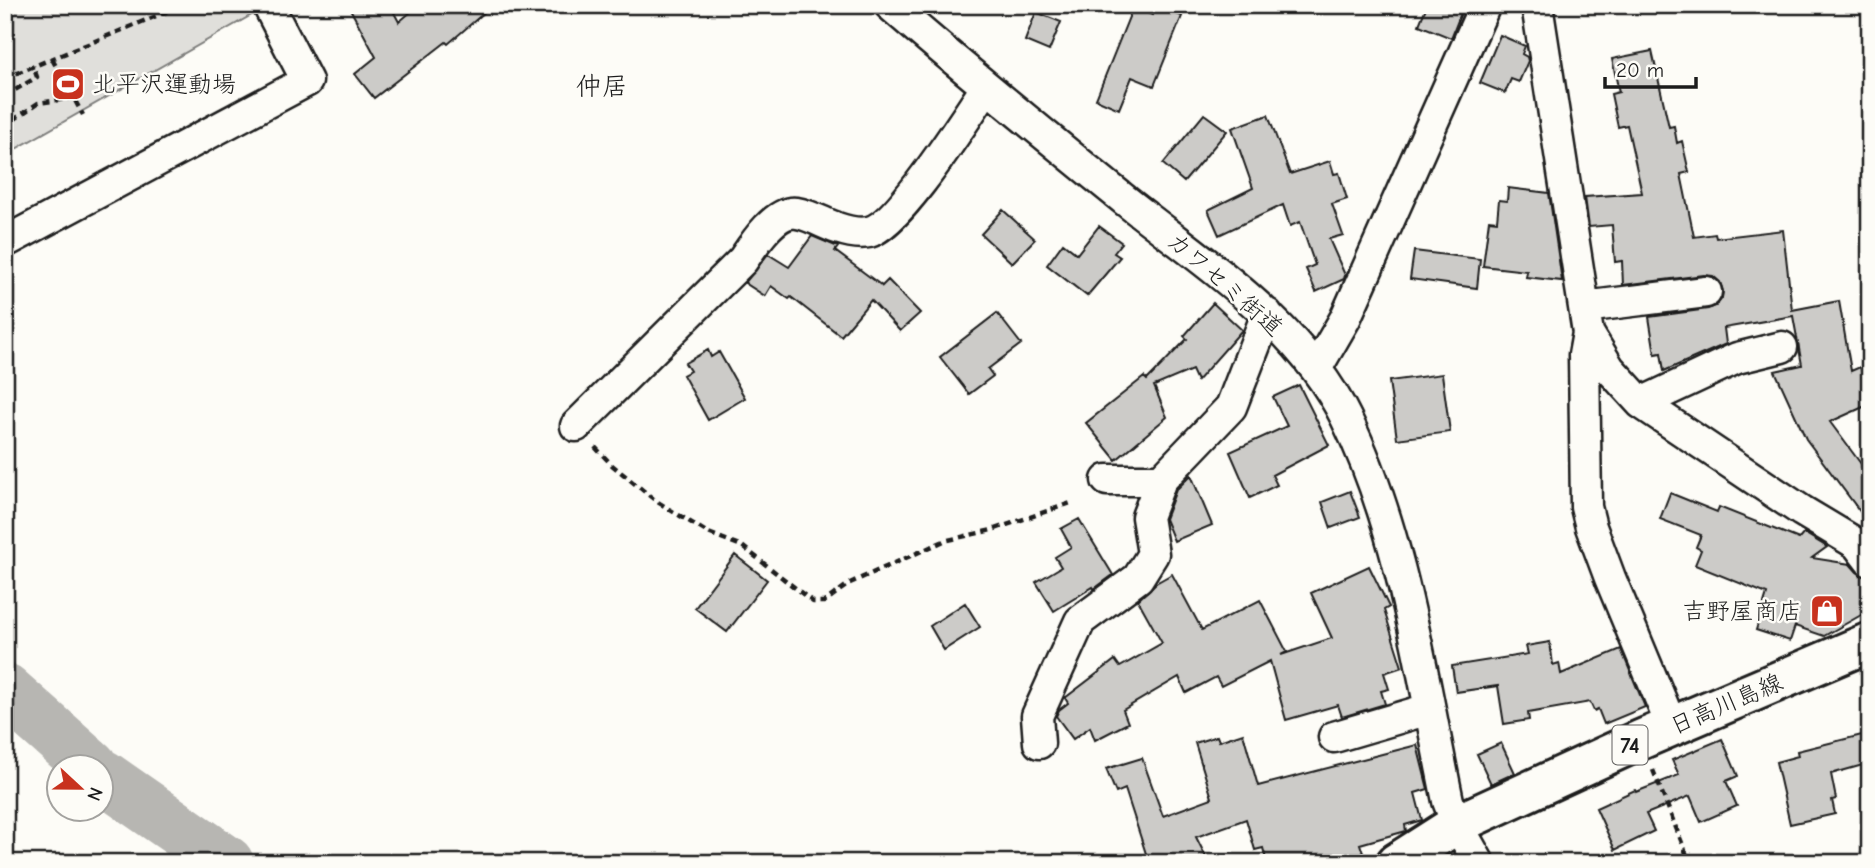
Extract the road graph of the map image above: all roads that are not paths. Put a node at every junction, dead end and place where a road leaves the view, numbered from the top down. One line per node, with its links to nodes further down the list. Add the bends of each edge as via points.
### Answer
1 (268, 5): 6 (street, via 307,81)
2 (890, 5): 5 (street, カワセミ街道)
3 (1485, 5): 11 (street, via 1345,319)
4 (1537, 5): 9 (street)
5 (986, 88): 8 (street, カワセミ街道); 13 (street, via 911,197 893,215 870,232 845,231 796,212 781,217)
6 (5, 242)
7 (1706, 292): 9 (street)
8 (1267, 314): 11 (street, カワセミ街道); 15 (street, via 1231,407)
9 (1586, 320): 12 (street, via 1609,368); 19 (street, via 1586,507)
10 (1782, 347): 12 (street, via 1737,358)
11 (1316, 369): 18 (street, カワセミ街道, via 1346,417 1374,483 1402,581)
12 (1641, 403): 16 (street, via 1857,544)
13 (576, 426)
14 (1107, 480): 15 (street)
15 (1161, 480): 21 (street, via 1147,517 1153,555 1138,578 1080,621 1037,716)
16 (1870, 561)
17 (1870, 642): 19 (main road, 日高川島線 / 74)
18 (1429, 709): 20 (street); 22 (street, カワセミ街道)
19 (1656, 734): 22 (main road, 日高川島線 / 74)
20 (1334, 737)
21 (1039, 743)
22 (1457, 824): 23 (main road, 日高川島線 / 74); 24 (street, カワセミ街道)
23 (1396, 863)
24 (1479, 863)

